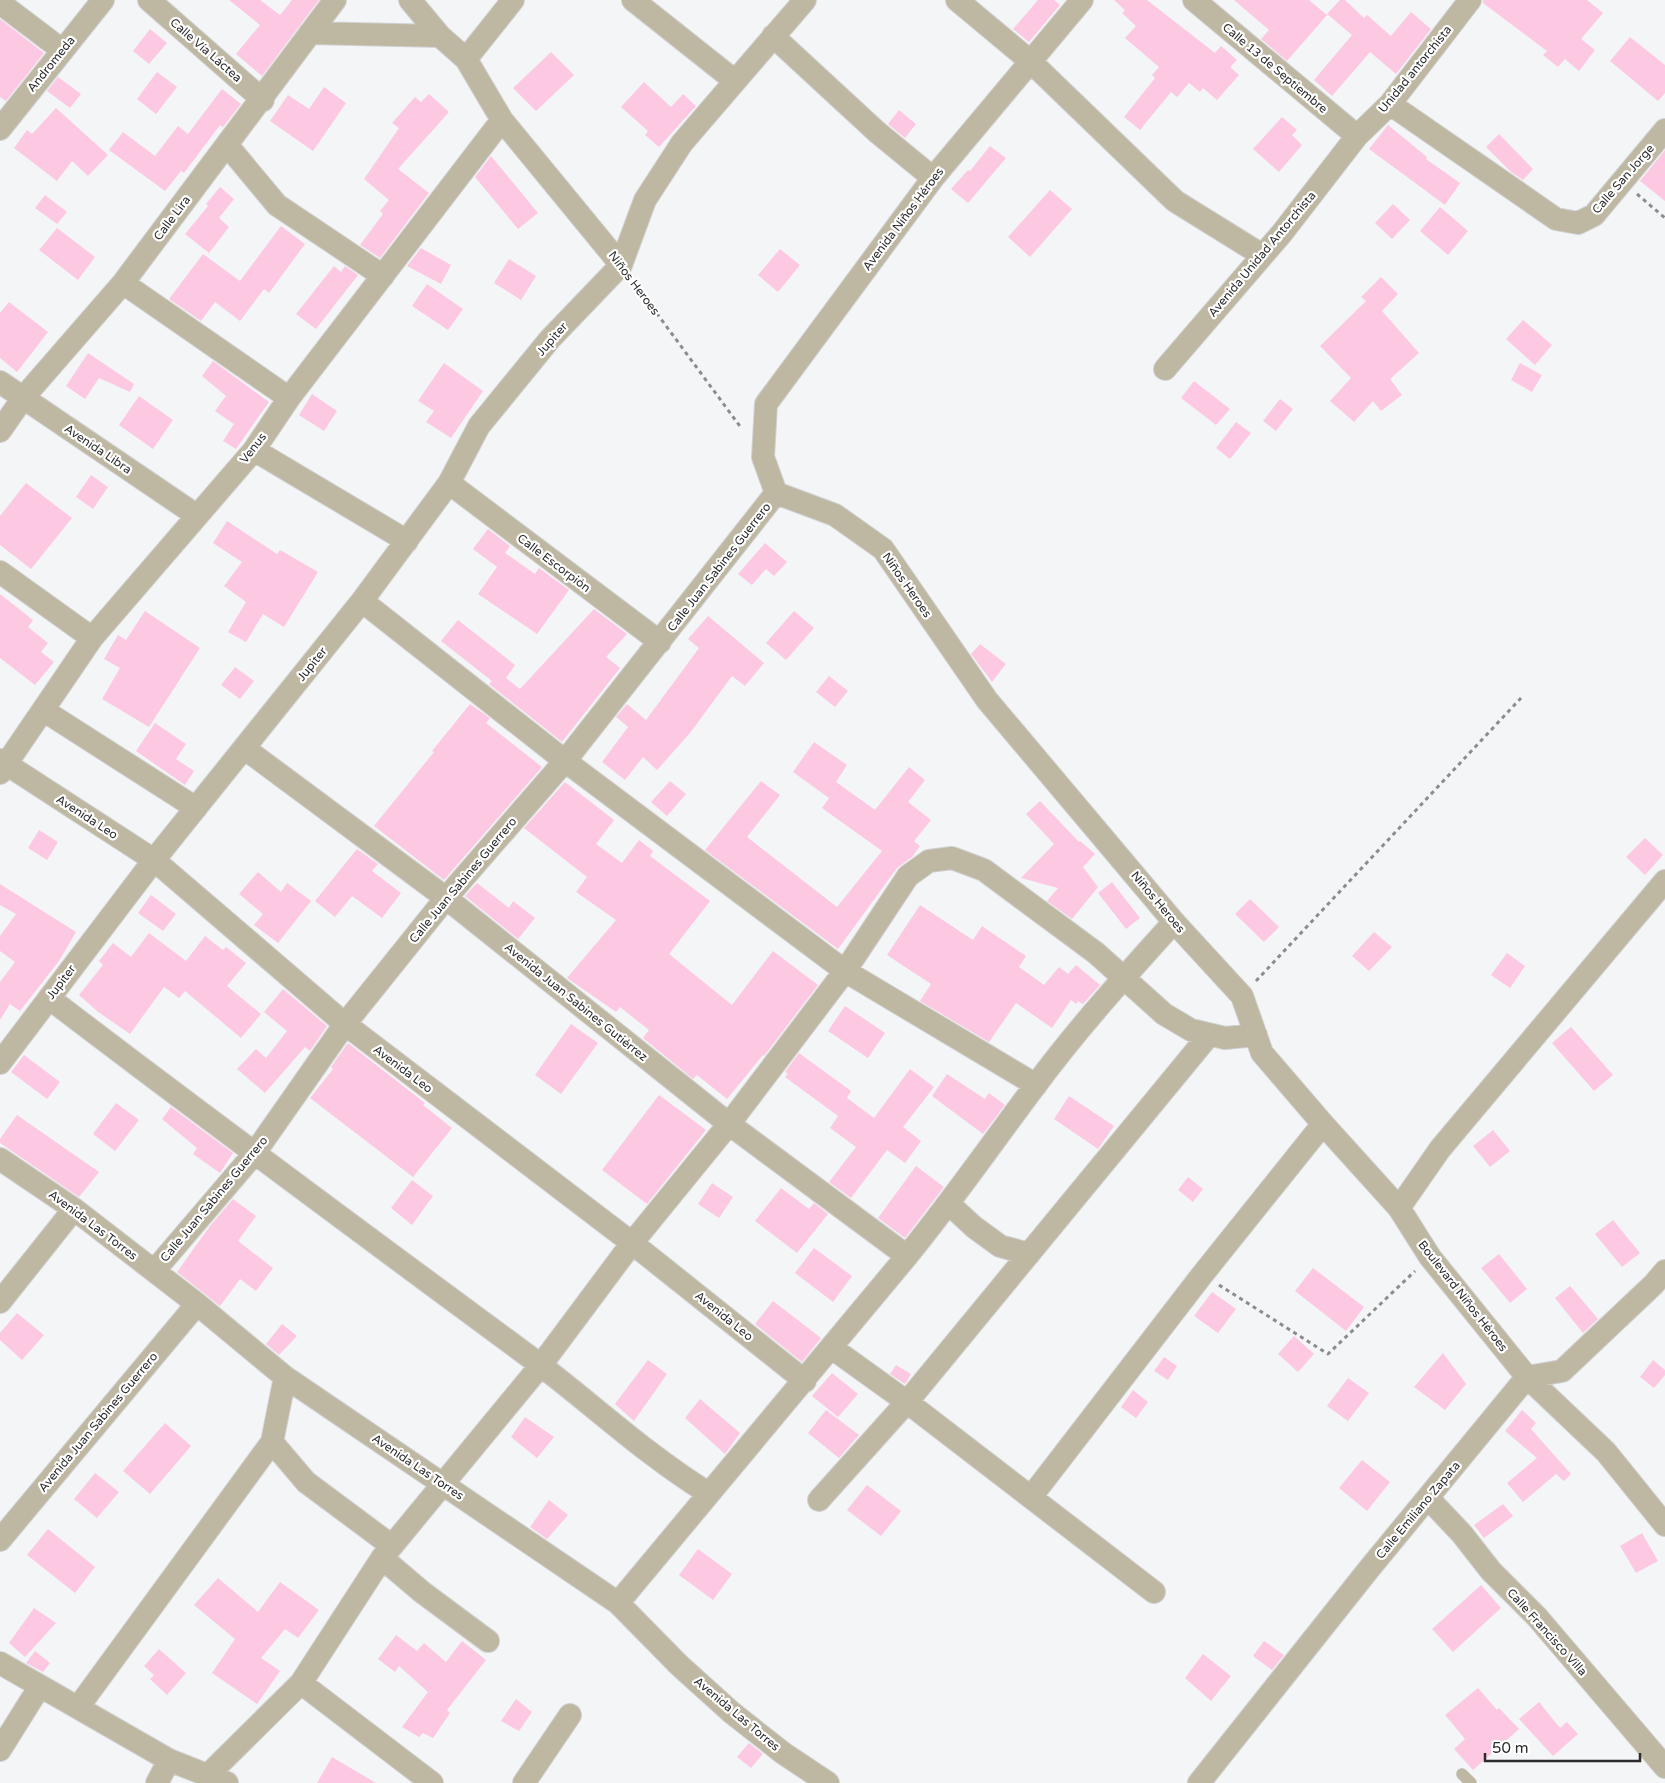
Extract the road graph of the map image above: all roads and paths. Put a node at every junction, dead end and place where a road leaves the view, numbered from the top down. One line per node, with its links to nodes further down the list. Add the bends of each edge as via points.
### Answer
1 (103, 0): 16 (street, Andromeda)
2 (149, 0): 20 (street, Calle Vía Láctea)
3 (335, 0): 13 (street, Calle Lira)
4 (410, 0): 14 (street, Niños Heroes)
5 (513, 0): 17 (street)
6 (633, 0): 19 (street)
7 (805, 0): 15 (street)
8 (957, 0): 18 (street)
9 (1082, 0): 18 (street, Avenida Niños Héroes)
10 (1194, 0): 25 (street, Calle 13 de Septiembre)
11 (1464, 2): 21 (street, Unidad antorchista)
12 (0, 3): 16 (street)
13 (310, 33): 14 (street); 20 (street, Calle Lira)
14 (440, 36): 17 (street, Niños Heroes)
15 (773, 36): 19 (street); 27 (street, via 877,132)
16 (62, 50): 23 (street, Andromeda)
17 (466, 58): 22 (street, Niños Heroes)
18 (1030, 61): 27 (street, Avenida Niños Héroes); 30 (street, via 1175,201)
19 (734, 81): 31 (street, via 682,143 645,200)
20 (263, 100): 26 (street, Calle Lira)
21 (1390, 104): 25 (street, Unidad antorchista); 28 (street, Calle San Jorge, via 1556,219 1578,223 1594,215)
22 (502, 120): 31 (street, Niños Heroes); 32 (street, Venus)
23 (0, 129)
24 (1665, 130): 28 (street, Calle San Jorge)
25 (1357, 136): 30 (street, Avenida Unidad Antorchista)
26 (227, 144): 32 (street, via 277,205); 33 (street, Calle Lira)
27 (933, 178): 40 (street, Avenida Niños Héroes, via 766,404)
28 (1622, 180): 29 (path)
29 (1665, 218)
30 (1262, 255): 34 (street, Avenida Unidad Antorchista)
31 (621, 265): 40 (path, Niños Heroes); 41 (street, Jupiter, via 550,339 480,426)
32 (383, 276): 37 (street, Venus)
33 (123, 283): 36 (street, Calle Lira); 37 (street)
34 (1165, 369)
35 (0, 382): 36 (street, Avenida Libra)
36 (24, 398): 38 (street, Calle Lira); 43 (street, Avenida Libra)
37 (289, 398): 39 (street, Venus)
38 (0, 431)
39 (254, 450): 43 (street, Venus); 44 (street)
40 (763, 457): 42 (street)
41 (449, 483): 44 (street, Jupiter); 48 (street, Calle Escorpión)
42 (776, 493): 48 (street, Calle Juan Sabines Guerrero); 58 (street, Niños Heroes, via 835,515 883,549 987,700)
43 (196, 515): 47 (street, Venus)
44 (406, 541): 46 (street, Jupiter)
45 (0, 572): 47 (street)
46 (362, 601): 51 (street, Jupiter); 52 (street)
47 (92, 638): 50 (street, Venus)
48 (660, 642): 52 (street, Calle Juan Sabines Guerrero)
49 (1521, 698): 61 (path)
50 (43, 710): 53 (street, Venus); 54 (street)
51 (244, 748): 54 (street, Jupiter); 57 (street, Avenida Juan Sabines Gutiérrez)
52 (565, 761): 57 (street, Calle Juan Sabines Guerrero); 59 (street)
53 (2, 766): 55 (street, Avenida Leo)
54 (196, 808): 55 (street, Jupiter)
55 (154, 860): 62 (street, Jupiter); 63 (street, Avenida Leo)
56 (1665, 881): 73 (street, via 1440,1149)
57 (446, 898): 63 (street, Calle Juan Sabines Guerrero); 68 (street, Avenida Juan Sabines Gutiérrez)
58 (1174, 922): 60 (street); 61 (street, Niños Heroes)
59 (845, 971): 60 (street, via 908,876 929,861 952,858 984,870 1096,953); 67 (street); 68 (street)
60 (1124, 978): 64 (street, via 1164,1014 1190,1030); 67 (street)
61 (1242, 996): 65 (street, Niños Heroes)
62 (49, 998): 66 (street, Jupiter); 70 (street)
63 (345, 1024): 70 (street, Calle Juan Sabines Guerrero); 75 (street, Avenida Leo)
64 (1209, 1035): 65 (street, via 1225,1038); 76 (street)
65 (1256, 1035): 69 (street, Boulevard Niños Héroes, via 1262,1052)
66 (0, 1063)
67 (1036, 1085): 72 (street)
68 (729, 1124): 75 (street); 77 (street, Avenida Juan Sabines Gutiérrez)
69 (1322, 1124): 73 (street, Boulevard Niños Héroes); 81 (street)
70 (254, 1154): 79 (street, Calle Juan Sabines Guerrero); 85 (street)
71 (0, 1159): 74 (street, Avenida Las Torres)
72 (949, 1204): 76 (street, via 1000,1246); 77 (street)
73 (1400, 1208): 78 (street, Boulevard Niños Héroes)
74 (74, 1209): 79 (street, Avenida Las Torres); 82 (street)
75 (632, 1243): 85 (street); 88 (street, Avenida Leo)
76 (1029, 1254): 89 (street)
77 (907, 1256): 84 (street)
78 (1430, 1257): 81 (path, via 1328,1354); 87 (street, Boulevard Niños Héroes)
79 (154, 1271): 83 (street, Avenida Las Torres)
80 (1665, 1271): 87 (street, via 1562,1370)
81 (1202, 1274): 93 (street)
82 (0, 1302)
83 (197, 1304): 86 (street, Avenida Las Torres); 97 (street, Avenida Juan Sabines Guerrero)
84 (832, 1348): 88 (street); 89 (street)
85 (540, 1365): 91 (street); 92 (street, via 672,1471)
86 (286, 1377): 90 (street); 91 (street, Avenida Las Torres)
87 (1528, 1377): 94 (street, Calle Emiliano Zapata); 96 (street, Boulevard Niños Héroes, via 1606,1452)
88 (805, 1381): 92 (street)
89 (907, 1402): 93 (street); 95 (street)
90 (272, 1442): 98 (street, via 306,1482); 105 (street)
91 (444, 1484): 98 (street); 100 (street, Avenida Las Torres)
92 (708, 1493): 100 (street)
93 (1031, 1497): 99 (street)
94 (1428, 1498): 109 (street, Calle Francisco Villa, via 1537,1617); 115 (street, Calle Emiliano Zapata)
95 (819, 1500)
96 (1665, 1525)
97 (0, 1540)
98 (387, 1552): 101 (street, via 422,1592); 103 (street)
99 (1154, 1592)
100 (618, 1602): 114 (street, Avenida Las Torres, via 679,1665 731,1712)
101 (488, 1641)
102 (0, 1662): 104 (street)
103 (301, 1683): 110 (street); 112 (street)
104 (40, 1686): 105 (street); 107 (street)
105 (78, 1706): 108 (street)
106 (570, 1715): 113 (street)
107 (0, 1750)
108 (169, 1760): 110 (street); 111 (street)
109 (1665, 1767)
110 (217, 1779)
111 (157, 1783)
112 (432, 1783)
113 (524, 1783)
114 (828, 1783)
115 (1199, 1783)

